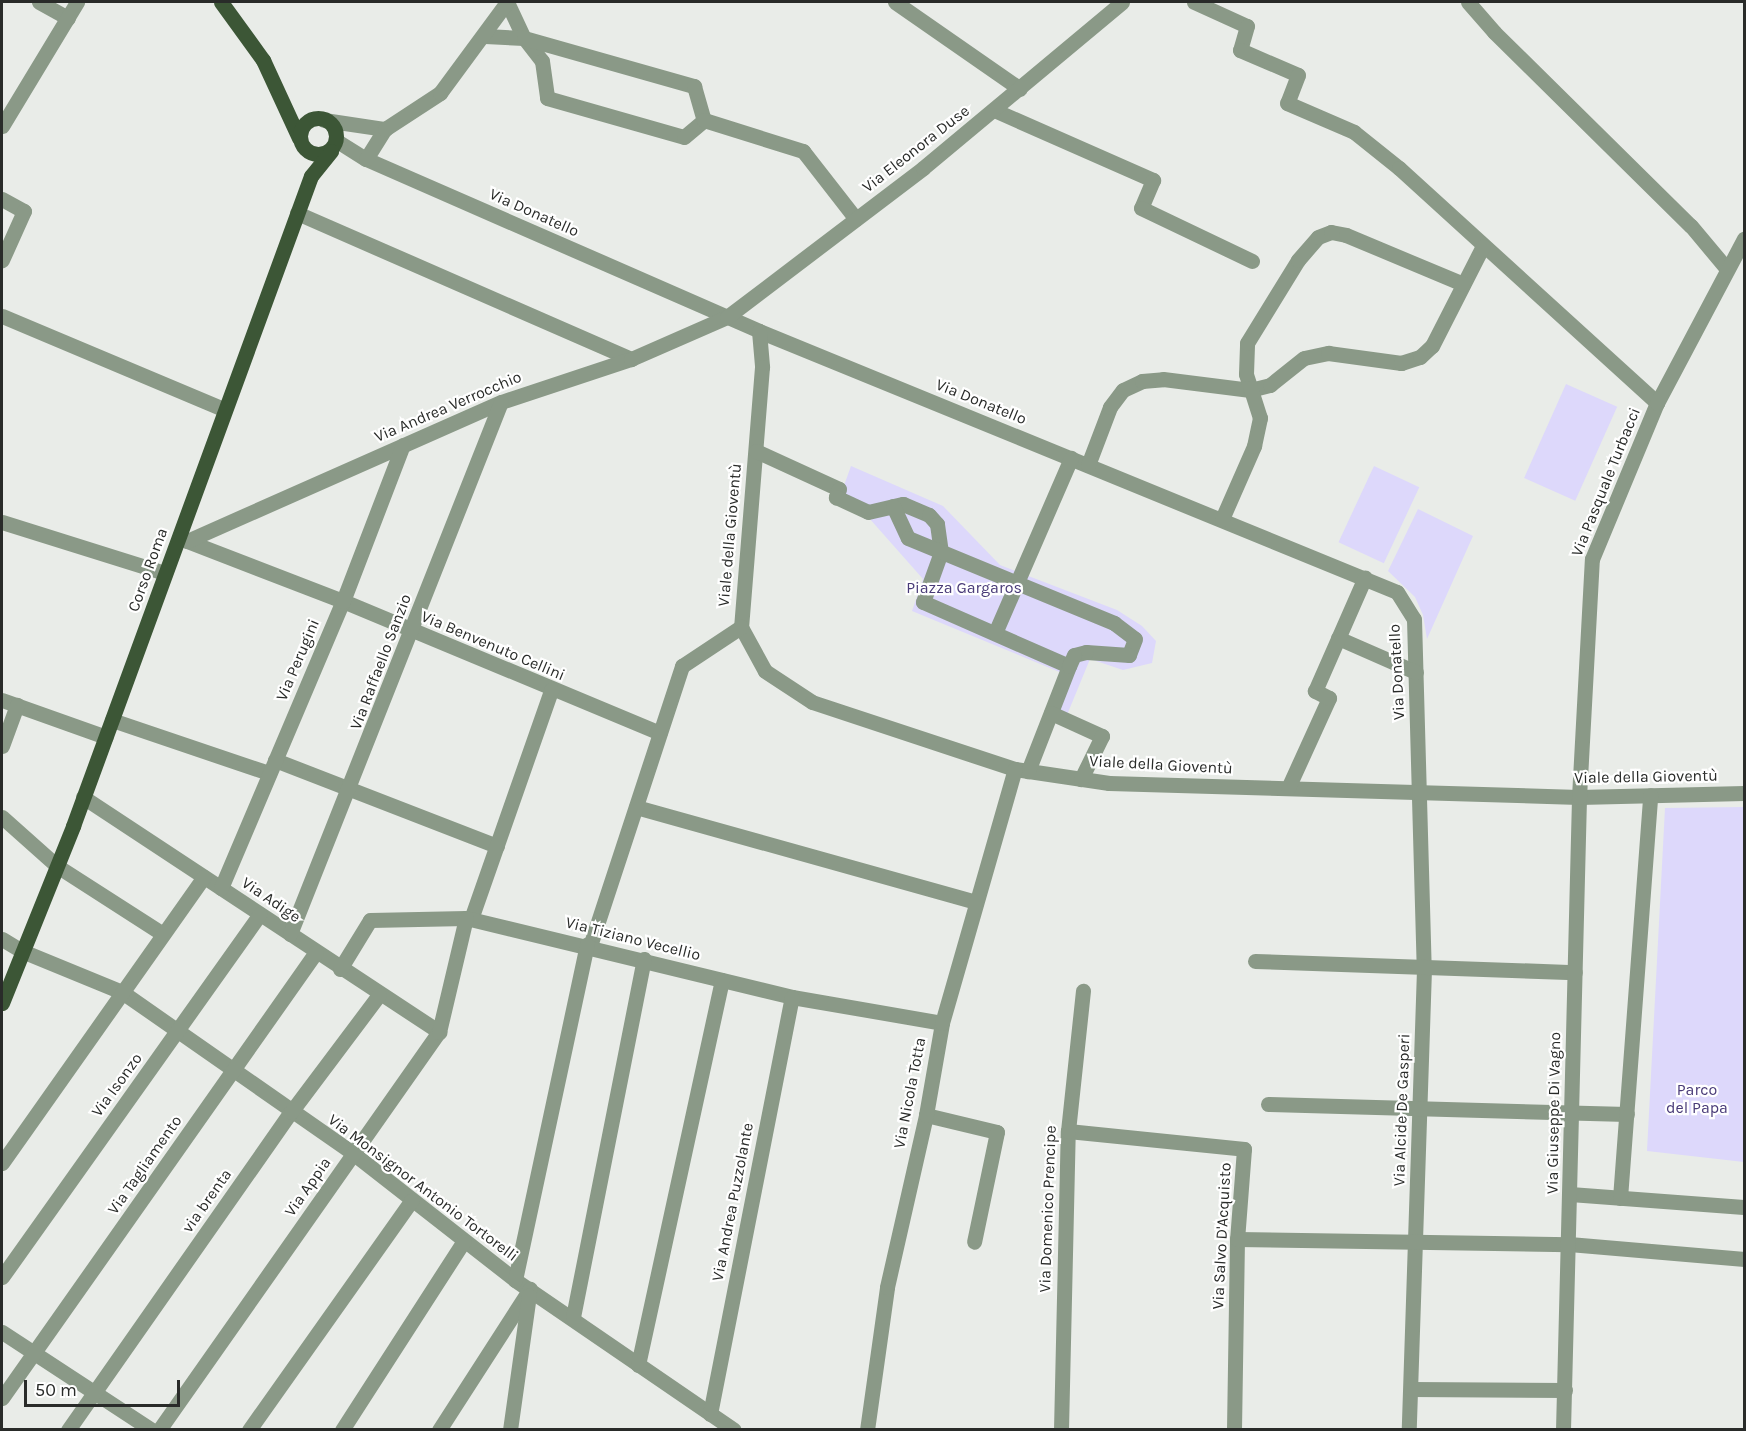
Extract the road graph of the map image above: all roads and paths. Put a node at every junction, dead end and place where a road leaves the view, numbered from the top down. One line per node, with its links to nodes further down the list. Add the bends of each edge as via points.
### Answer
1 (39, 2): 9 (street)
2 (77, 2): 9 (street)
3 (507, 2): 10 (street); 11 (street)
4 (896, 2): 12 (street)
5 (1122, 2): 12 (street, Via Eleonora Duse)
6 (1194, 2): 26 (street, via 1247,26 1240,50 1298,75 1287,102 1354,132)
7 (1468, 2): 29 (street, via 1691,226)
8 (226, 3): 13 (main road)
9 (68, 18): 17 (street)
10 (485, 36): 11 (street); 18 (street, via 440,93)
11 (524, 38): 16 (street, via 694,86); 16 (street, via 542,61 547,98 684,136)
12 (1020, 89): 14 (street, Via Eleonora Duse)
13 (286, 103): 15 (main road); 19 (main road)
14 (994, 110): 24 (street, Via Eleonora Duse); 28 (street, via 1153,180 1141,208)
15 (318, 119): 18 (street); 19 (main road, via 302,126); 20 (main road)
16 (704, 120): 24 (street, via 804,152)
17 (2, 126)
18 (385, 129): 20 (street, via 357,128); 21 (street)
19 (299, 138): 20 (main road, via 313,153)
20 (334, 142): 21 (street); 23 (main road, Corso Roma, via 311,176)
21 (366, 159): 31 (street, Via Donatello)
22 (2, 199): 27 (street, via 24,211)
23 (297, 213): 34 (street); 38 (main road, Corso Roma)
24 (855, 219): 31 (street, Via Eleonora Duse)
25 (1744, 239): 29 (street, Via Pasquale Turbacci)
26 (1482, 246): 30 (street); 37 (street)
27 (2, 260)
28 (1252, 261)
29 (1727, 269): 37 (street, Via Pasquale Turbacci)
30 (1463, 284): 35 (street, via 1432,346 1420,357 1401,363 1328,353 1304,358 1270,385); 35 (street, via 1346,235 1331,232 1318,237 1298,260 1247,343)
31 (727, 317): 33 (street, Via Donatello); 34 (street, Via Andrea Verrocchio)
32 (2, 319): 38 (street)
33 (759, 331): 40 (street, Viale della Gioventù, via 762,367); 41 (street, Via Donatello)
34 (631, 358): 36 (street, Via Andrea Verrocchio)
35 (1250, 390): 42 (street, via 1163,379 1142,381 1123,390 1110,407); 44 (street, via 1260,418 1254,446)
36 (501, 402): 39 (street, Via Andrea Verrocchio); 53 (street, Via Raffaello Sanzio)
37 (1657, 403): 75 (street, Via Pasquale Turbacci, via 1592,559)
38 (223, 410): 46 (main road, Corso Roma)
39 (403, 445): 46 (street, Via Andrea Verrocchio); 51 (street, Via Perugini)
40 (756, 451): 43 (street, via 839,489 836,497 867,512); 52 (street, Viale della Gioventù)
41 (1071, 458): 42 (street, Via Donatello); 50 (street)
42 (1088, 465): 44 (street, Via Donatello)
43 (893, 506): 47 (street, via 908,538); 47 (street, via 903,504 929,515 937,524)
44 (1222, 519): 49 (street, Via Donatello)
45 (2, 522): 48 (street)
46 (183, 540): 48 (main road, Corso Roma); 51 (street, Via Benvenuto Cellini)
47 (941, 552): 50 (street); 54 (street, via 923,602)
48 (165, 573): 62 (main road, Corso Roma)
49 (1365, 577): 55 (street); 57 (street, Via Donatello, via 1397,592 1414,619)
50 (1017, 584): 54 (street); 56 (street, via 1114,623 1135,639 1129,655 1086,652 1074,655)
51 (343, 601): 53 (street, Via Benvenuto Cellini); 66 (street, Via Perugini)
52 (741, 627): 63 (street, via 682,666); 67 (street, Viale della Gioventù, via 765,671 812,702)
53 (413, 631): 58 (street, Via Benvenuto Cellini); 69 (street, Via Raffaello Sanzio)
54 (995, 633): 56 (street)
55 (1338, 638): 57 (street); 70 (street, via 1315,691 1329,698)
56 (1070, 666): 61 (street, Via Nicola Totta)
57 (1416, 672): 71 (street, Via Donatello)
58 (550, 690): 63 (street, Via Benvenuto Cellini); 78 (street, Via Appia)
59 (2, 700): 60 (street)
60 (17, 705): 64 (street); 65 (street)
61 (1051, 713): 67 (street, Via Nicola Totta); 68 (street, via 1102,736)
62 (112, 720): 64 (main road, Corso Roma); 66 (street)
63 (660, 733): 76 (street)
64 (106, 737): 74 (main road, Corso Roma)
65 (2, 746)
66 (272, 767): 69 (street); 81 (street, Via Perugini)
67 (1021, 770): 68 (street, Viale della Gioventù); 82 (street, Via Nicola Totta)
68 (1081, 779): 70 (street, Viale della Gioventù)
69 (351, 788): 78 (street); 86 (street, Via Raffaello Sanzio)
70 (1288, 789): 71 (street, Viale della Gioventù)
71 (1420, 792): 75 (street, Viale della Gioventù); 94 (street, Via Alcide De Gasperi)
72 (1744, 793): 73 (street, Viale della Gioventù)
73 (1650, 795): 75 (street, Viale della Gioventù); 110 (street)
74 (83, 797): 79 (main road, Corso Roma); 80 (street, Via Adige)
75 (1579, 797): 95 (street, Via Giuseppe Di Vagno)
76 (636, 807): 82 (street); 88 (street)
77 (2, 817): 79 (street)
78 (497, 846): 84 (street, Via Appia)
79 (57, 866): 85 (street); 89 (main road, Corso Roma)
80 (204, 877): 81 (street, Via Adige); 85 (street)
81 (221, 888): 83 (street, Via Adige)
82 (976, 902): 102 (street, Via Nicola Totta)
83 (260, 914): 86 (street, Via Adige); 103 (street, Via Isonzo)
84 (469, 919): 88 (street, Via Tiziano Vecellio); 93 (street, Via Tiziano Vecellio, via 370,920); 104 (street, Via Appia)
85 (163, 934): 98 (street)
86 (290, 934): 90 (street, Via Adige)
87 (2, 939): 89 (street, Via Monsignor Antonio Tortorelli)
88 (589, 946): 91 (street, Via Tiziano Vecellio); 126 (street)
89 (22, 951): 98 (street, Via Monsignor Antonio Tortorelli); 101 (main road, Corso Roma)
90 (316, 952): 93 (street, Via Adige); 105 (street, Via Tagliamento)
91 (644, 959): 96 (street, Via Tiziano Vecellio); 128 (street)
92 (1255, 961): 94 (street)
93 (340, 969): 99 (street, Via Adige)
94 (1424, 969): 95 (street); 107 (street, Via Alcide De Gasperi)
95 (1575, 972): 109 (street, Via Giuseppe Di Vagno)
96 (722, 980): 100 (street, Via Tiziano Vecellio); 131 (street)
97 (1083, 991): 112 (street, Via Domenico Prencipe)
98 (122, 992): 103 (street, Via Monsignor Antonio Tortorelli); 114 (street)
99 (379, 995): 104 (street, Via Adige); 108 (street, via brenta)
100 (792, 997): 102 (street, Via Tiziano Vecellio); 136 (street, Via Andrea Puzzolante)
101 (2, 1003)
102 (942, 1023): 111 (street, Via Nicola Totta)
103 (177, 1032): 105 (street, Via Monsignor Antonio Tortorelli); 125 (street, Via Isonzo)
104 (439, 1032): 113 (street, Via Appia)
105 (234, 1071): 108 (street, Via Monsignor Antonio Tortorelli); 130 (street, Via Tagliamento)
106 (1268, 1104): 107 (street)
107 (1420, 1109): 109 (street); 120 (street, Via Alcide De Gasperi)
108 (291, 1112): 113 (street, Via Monsignor Antonio Tortorelli); 134 (street, via brenta)
109 (1571, 1113): 110 (street); 115 (street, Via Giuseppe Di Vagno)
110 (1627, 1114): 116 (street)
111 (926, 1115): 122 (street, via 997,1132); 145 (street, Via Nicola Totta, via 886,1287)
112 (1068, 1131): 119 (street, Via Salvo D'Acquisto, via 1244,1149); 146 (street, Via Domenico Prencipe)
113 (354, 1154): 117 (street, Via Monsignor Antonio Tortorelli); 139 (street, Via Appia)
114 (2, 1163)
115 (1570, 1194): 116 (street); 123 (street, Via Giuseppe Di Vagno)
116 (1620, 1198): 118 (street)
117 (411, 1201): 121 (street, Via Monsignor Antonio Tortorelli); 140 (street)
118 (1744, 1207)
119 (1237, 1239): 120 (street); 147 (street, Via Salvo D'Acquisto)
120 (1417, 1240): 123 (street); 132 (street, Via Alcide De Gasperi)
121 (463, 1242): 126 (street, Via Monsignor Antonio Tortorelli); 141 (street)
122 (974, 1242)
123 (1569, 1244): 124 (street); 133 (street, Via Giuseppe Di Vagno)
124 (1744, 1259)
125 (2, 1277)
126 (515, 1280): 127 (street, Via Monsignor Antonio Tortorelli)
127 (530, 1289): 128 (street, Via Monsignor Antonio Tortorelli); 142 (street); 143 (street)
128 (573, 1317): 131 (street, Via Monsignor Antonio Tortorelli)
129 (2, 1332): 130 (street)
130 (33, 1353): 134 (street); 135 (street, Via Tagliamento)
131 (638, 1365): 136 (street, Via Monsignor Antonio Tortorelli)
132 (1411, 1389): 133 (street); 148 (street, Via Alcide De Gasperi)
133 (1565, 1390): 149 (street, Via Giuseppe Di Vagno)
134 (94, 1393): 137 (street, via brenta); 138 (street)
135 (2, 1398)
136 (710, 1414): 144 (street, Via Monsignor Antonio Tortorelli)
137 (68, 1430)
138 (153, 1430)
139 (159, 1430)
140 (249, 1430)
141 (342, 1430)
142 (439, 1430)
143 (510, 1430)
144 (734, 1430)
145 (867, 1430)
146 (1060, 1430)
147 (1234, 1430)
148 (1409, 1430)
149 (1563, 1430)

